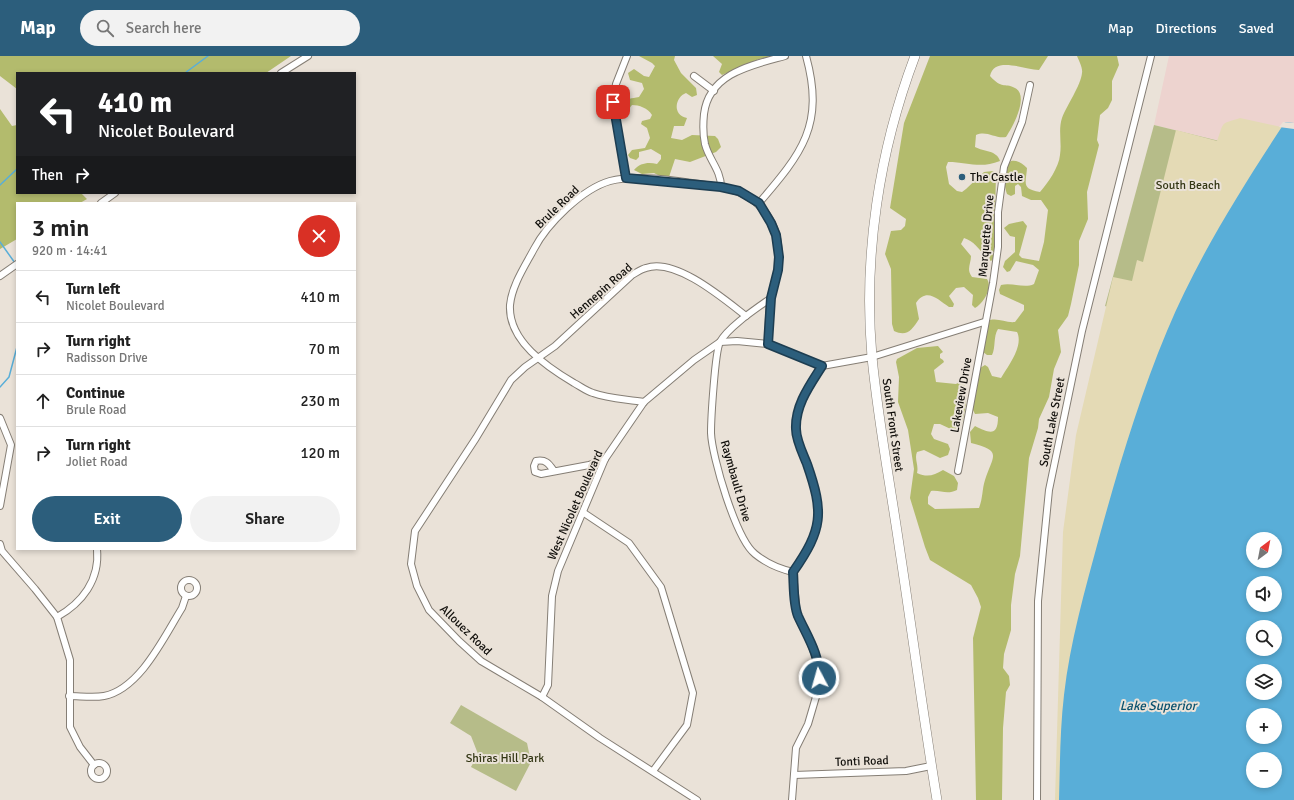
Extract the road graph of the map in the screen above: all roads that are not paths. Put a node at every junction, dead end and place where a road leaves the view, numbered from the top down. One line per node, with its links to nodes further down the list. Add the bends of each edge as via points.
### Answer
1 (308, 56): 7 (street)
2 (627, 56): 11 (street, via 616,84 613,102)
3 (785, 56): 10 (street, via 742,69 721,80)
4 (806, 56): 15 (street, via 814,98 807,133 792,162)
5 (915, 56): 23 (highway, South Front Street, via 904,85 885,155 874,219 870,302)
6 (1151, 56): 47 (street, South Lake Street, via 1082,331 1049,490 1038,600)
7 (283, 72)
8 (694, 76): 10 (street)
9 (1030, 85): 20 (street, Marquette Drive, via 1022,122 1004,167 998,212 998,247)
10 (714, 91): 12 (street, via 705,109 704,133 708,152 721,178)
11 (626, 178): 12 (street, Brule Road); 24 (street, Brule Road, via 598,186 567,210 543,234 524,268 512,294 510,316 521,338)
12 (721, 187): 15 (street, Brule Road, via 739,191)
13 (113, 194): 14 (street)
14 (102, 202)
15 (759, 203): 18 (street, via 771,223 778,248 778,270)
16 (16, 265): 17 (street)
17 (0, 276)
18 (771, 298): 19 (street, West Nicolet Boulevard); 22 (street)
19 (746, 316): 21 (street, West Nicolet Boulevard); 24 (street, Hennepin Road, via 719,295 680,271 664,267 646,267 632,275 555,346)
20 (984, 322): 23 (street); 30 (street, Lakeview Drive)
21 (720, 342): 22 (street); 26 (street, West Nicolet Boulevard); 35 (street, Raymbault Drive, via 711,433 721,478 737,529 754,554 780,569)
22 (768, 344): 25 (street)
23 (872, 357): 25 (street); 41 (highway, South Front Street)
24 (538, 358): 26 (street, Brule Road, via 556,373 592,393); 39 (street, Allouez Road, via 511,380 416,531 411,564 417,586 430,610 459,641 481,661)
25 (822, 366): 35 (street, via 802,399 796,418 796,431 817,492 819,519 807,552)
26 (644, 402): 28 (street, West Nicolet Boulevard)
27 (0, 418): 31 (street, via 11,445)
28 (606, 459): 29 (street); 32 (street, West Nicolet Boulevard)
29 (554, 471)
30 (958, 471)
31 (0, 506)
32 (584, 513): 39 (street, West Nicolet Boulevard, via 558,571 552,596 548,685); 42 (street, via 629,543 661,586 693,693 687,725)
33 (0, 544): 37 (street, via 2,551)
34 (97, 550): 37 (street, via 98,558 92,580 83,597 73,608)
35 (793, 572): 43 (street, via 797,614 819,666 818,690 808,724 796,748)
36 (186, 596): 38 (street, via 182,608 142,669 126,686 104,696)
37 (57, 617): 38 (street, via 70,660)
38 (70, 696): 40 (street, via 70,727 80,747)
39 (542, 698): 42 (street, Allouez Road)
40 (94, 764)
41 (931, 766): 43 (street, Tonti Road, via 906,771); 46 (highway, South Front Street)
42 (653, 771): 44 (street, Allouez Road)
43 (794, 775): 45 (street)
44 (697, 800)
45 (792, 800)
46 (936, 800)
47 (1037, 800)

